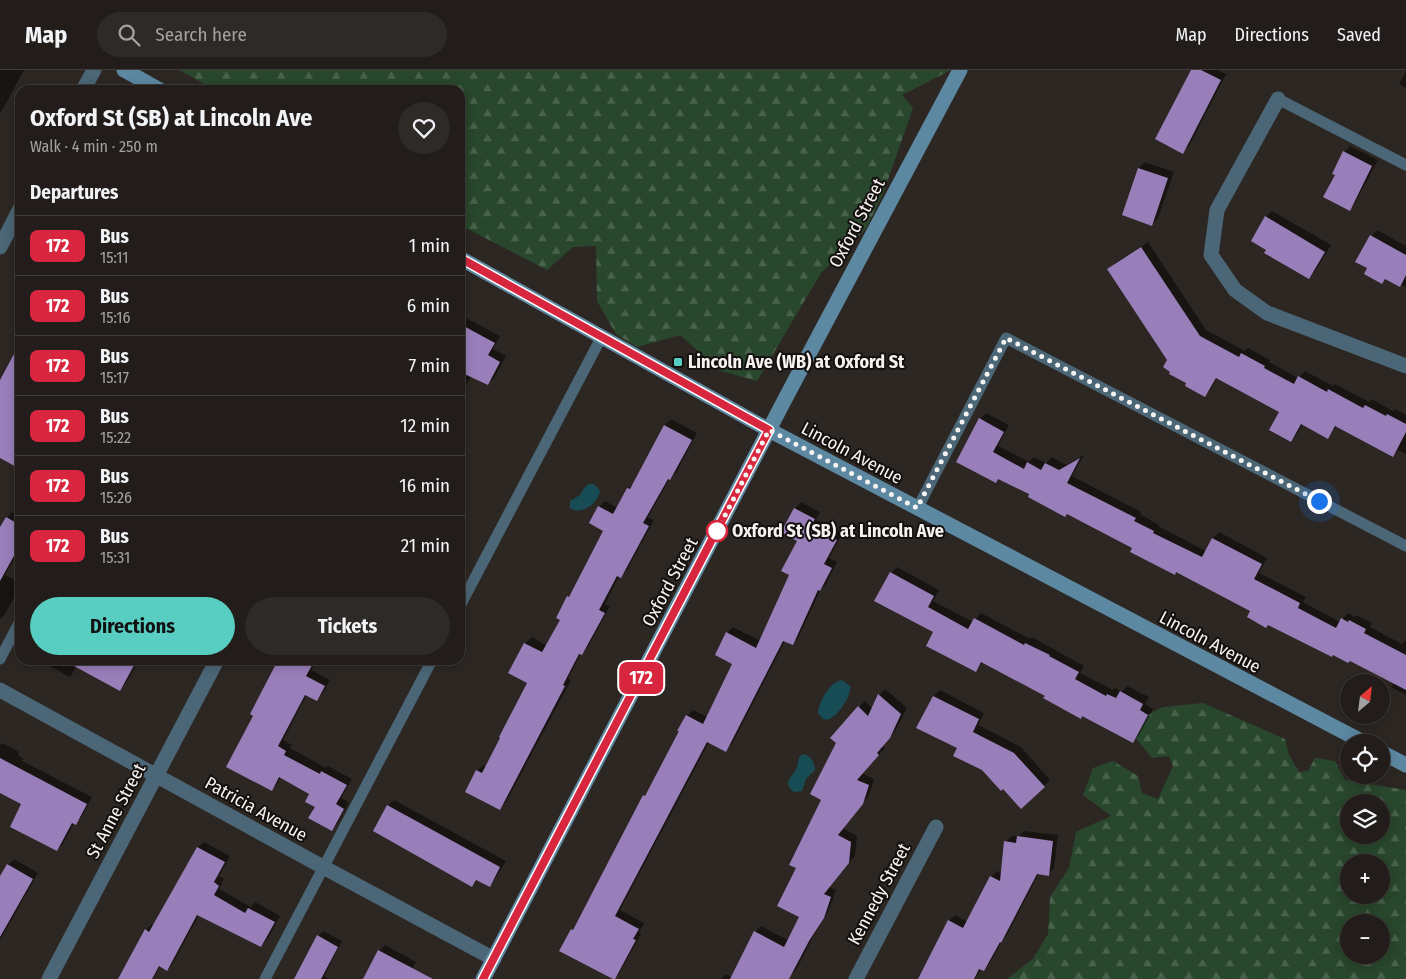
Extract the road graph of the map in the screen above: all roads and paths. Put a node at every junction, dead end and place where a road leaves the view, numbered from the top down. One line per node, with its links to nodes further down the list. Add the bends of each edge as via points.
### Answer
1 (94, 70): 4 (street)
2 (124, 70): 5 (main road)
3 (960, 70): 13 (main road, Oxford Street)
4 (86, 85)
5 (151, 85)
6 (1278, 99): 7 (lane); 12 (street, via 1218,210 1211,255 1235,290 1267,313)
7 (1406, 166)
8 (15, 218): 9 (street)
9 (0, 247)
10 (465, 261): 11 (main road, Lincoln Avenue)
11 (601, 338): 13 (main road, Lincoln Avenue); 16 (lane)
12 (1406, 366)
13 (769, 430): 14 (main road, Lincoln Avenue); 28 (main road, Oxford Street)
14 (917, 508): 15 (lane, via 1006,338); 22 (main road, Lincoln Avenue)
15 (1406, 546)
16 (465, 596)
17 (15, 631): 18 (lane)
18 (0, 659)
19 (214, 665): 25 (street, St Anne Street)
20 (429, 665): 27 (lane)
21 (0, 690): 25 (street, Patricia Avenue)
22 (1348, 734)
23 (1390, 757): 24 (main road)
24 (1406, 765)
25 (156, 776): 27 (street, Patricia Avenue); 29 (street, St Anne Street)
26 (936, 827): 32 (street, Kennedy Street)
27 (323, 867): 28 (street, Patricia Avenue); 30 (lane)
28 (494, 959): 31 (main road, Oxford Street)
29 (49, 979)
30 (265, 979)
31 (483, 979)
32 (856, 979)

